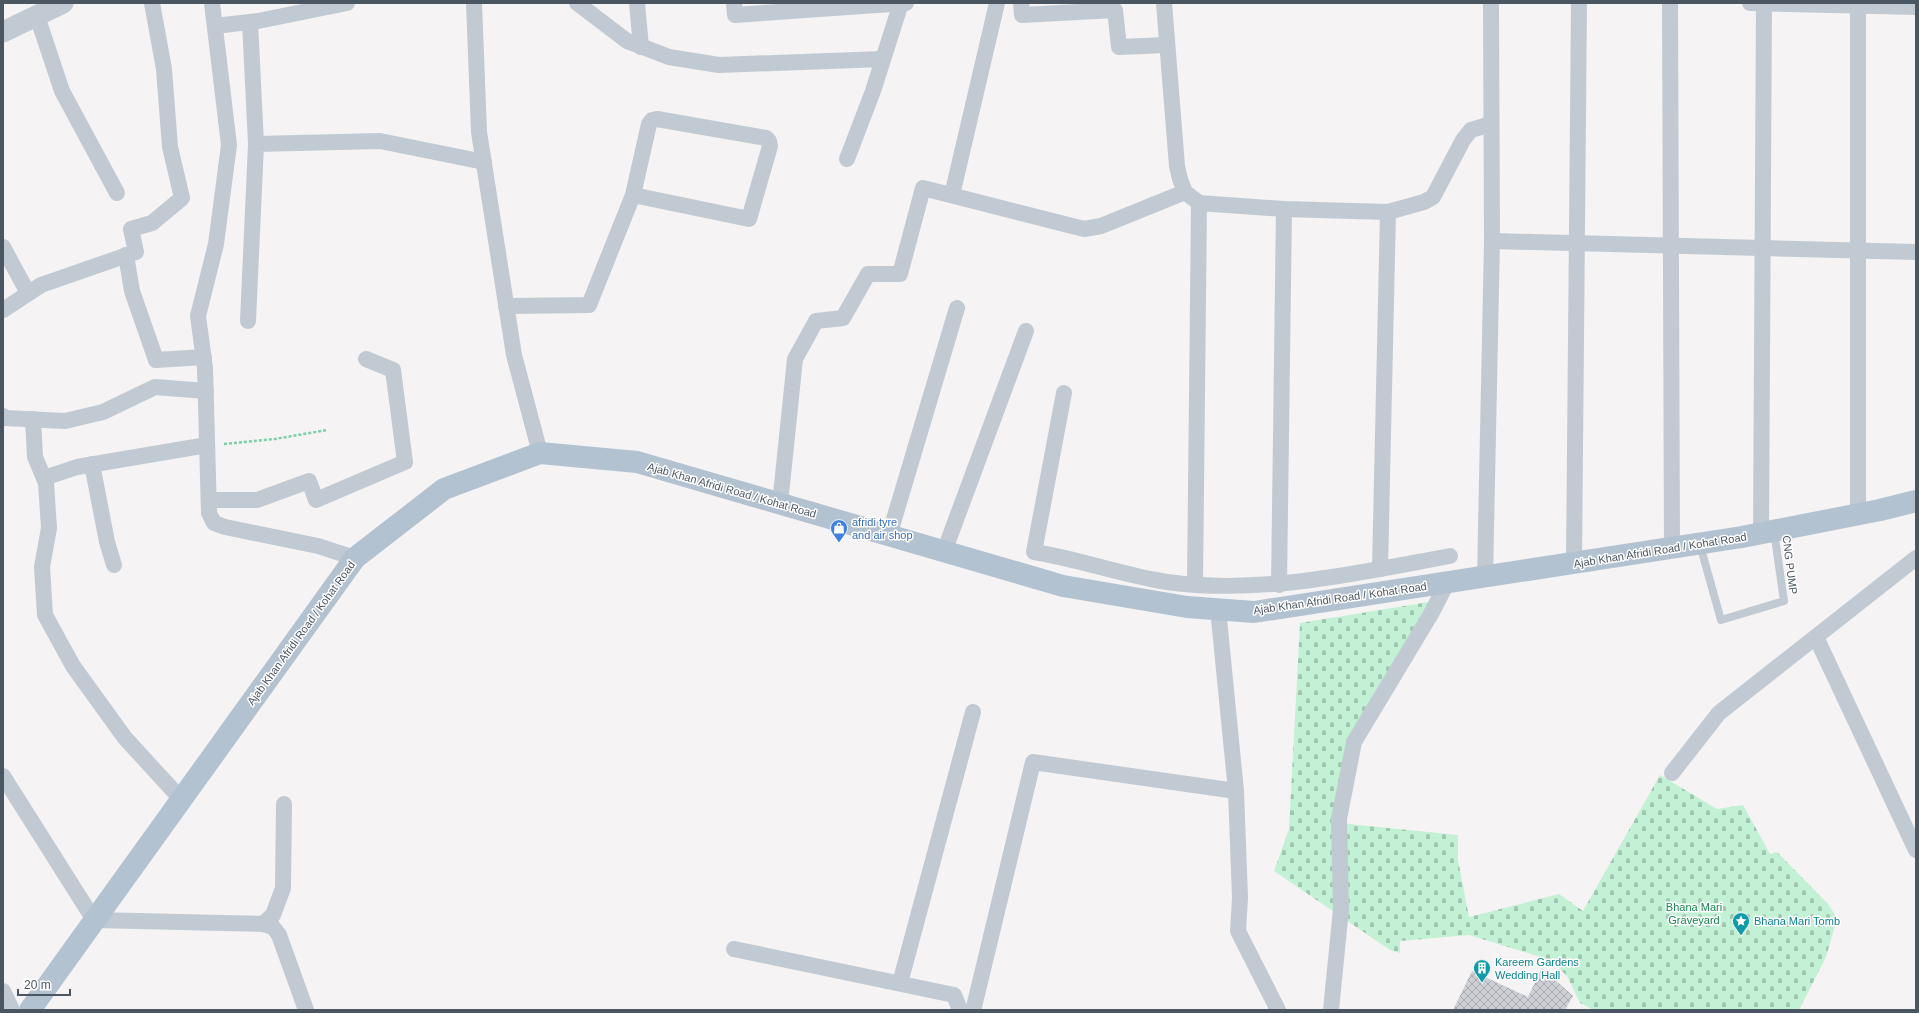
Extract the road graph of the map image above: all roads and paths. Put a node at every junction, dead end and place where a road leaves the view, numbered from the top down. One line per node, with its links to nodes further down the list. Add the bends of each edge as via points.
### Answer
1 (63, 3): 22 (street)
2 (152, 3): 47 (street, via 164,69 170,147 182,198 152,223 131,229 136,252)
3 (212, 3): 24 (street)
4 (347, 3): 23 (street)
5 (474, 3): 32 (street, via 479,132)
6 (577, 3): 27 (street, via 627,41)
7 (637, 3): 27 (street)
8 (734, 3): 9 (street, via 735,15)
9 (901, 3): 10 (street); 28 (street)
10 (906, 3)
11 (997, 3): 36 (street)
12 (1021, 3): 26 (street, via 1022,15 1115,10 1119,47)
13 (1164, 3): 26 (street)
14 (1491, 3): 29 (street)
15 (1579, 3): 41 (street)
16 (1670, 3): 42 (street)
17 (1750, 3): 18 (street)
18 (1764, 3): 19 (street); 44 (street)
19 (1809, 4): 20 (street)
20 (1868, 5): 21 (street); 45 (street)
21 (1916, 7)
22 (37, 16): 25 (street); 34 (street, via 62,91)
23 (250, 22): 24 (street); 30 (street)
24 (215, 26): 54 (street, via 229,145 216,244 198,316)
25 (3, 32)
26 (1167, 45): 33 (street, via 1177,166)
27 (641, 46): 28 (street, via 669,57 719,65)
28 (883, 59): 31 (street)
29 (1491, 124): 39 (street, via 1471,130 1463,140 1433,197); 40 (street)
30 (256, 144): 32 (street, via 380,141); 52 (street)
31 (847, 159)
32 (484, 162): 49 (street)
33 (1186, 192): 36 (street, via 1101,226 1084,229); 37 (street)
34 (117, 193)
35 (633, 195): 35 (street, via 749,219 770,146 769,141 766,138 652,120); 49 (street, via 589,305)
36 (952, 195): 67 (street, via 922,188 900,274 868,274 843,318 816,321 812,328 795,359)
37 (1199, 203): 38 (street); 82 (street)
38 (1284, 209): 39 (street); 83 (street)
39 (1388, 212): 79 (street)
40 (1492, 241): 41 (street); 80 (street)
41 (1577, 243): 42 (street); 76 (street)
42 (1671, 246): 44 (street); 72 (street)
43 (3, 247): 48 (street)
44 (1762, 248): 45 (street); 69 (street)
45 (1858, 250): 46 (street); 68 (street)
46 (1916, 252)
47 (126, 255): 48 (street, via 41,285); 54 (street, via 132,291 156,360)
48 (28, 294): 51 (street)
49 (506, 306): 62 (street, via 514,355)
50 (957, 308): 70 (street)
51 (3, 310)
52 (248, 321)
53 (1026, 331): 73 (street)
54 (204, 357): 56 (street)
55 (366, 359): 65 (street, via 393,370 405,462 316,500 309,481 257,500)
56 (206, 391): 59 (street, via 155,387 103,412 65,421); 61 (street)
57 (1064, 393): 82 (street, via 1034,552 1061,556 1125,574)
58 (3, 416): 59 (street)
59 (33, 419): 64 (street, via 35,457)
60 (327, 430): 61 (path, via 275,439)
61 (207, 445): 63 (street); 65 (street)
62 (540, 453): 67 (main road, Ajab Khan Afridi Road / Kohat Road, via 637,462); 75 (main road, Ajab Khan Afridi Road / Kohat Road, via 444,489)
63 (92, 464): 64 (street); 77 (street)
64 (44, 478): 90 (street, via 49,528 42,567 45,615 73,666 125,738)
65 (209, 500): 75 (street, via 209,513 214,523 318,546)
66 (1916, 501): 68 (main road, Ajab Khan Afridi Road / Kohat Road)
67 (780, 504): 70 (main road, Ajab Khan Afridi Road / Kohat Road)
68 (1858, 515): 69 (main road, Ajab Khan Afridi Road / Kohat Road)
69 (1768, 532): 71 (main road, Ajab Khan Afridi Road / Kohat Road); 71 (lane, CNG PUMP, via 1784,601 1721,620)
70 (889, 536): 73 (main road, Ajab Khan Afridi Road / Kohat Road)
71 (1700, 543): 72 (main road, Ajab Khan Afridi Road / Kohat Road)
72 (1672, 548): 76 (main road, Ajab Khan Afridi Road / Kohat Road)
73 (944, 552): 84 (main road, Ajab Khan Afridi Road / Kohat Road, via 1063,586 1187,607)
74 (1450, 556): 79 (street)
75 (355, 558): 90 (main road, Ajab Khan Afridi Road / Kohat Road)
76 (1574, 563): 80 (main road, Ajab Khan Afridi Road / Kohat Road)
77 (114, 565)
78 (1915, 565): 85 (street)
79 (1380, 569): 83 (street)
80 (1485, 577): 81 (main road, Ajab Khan Afridi Road / Kohat Road)
81 (1448, 581): 84 (main road, Ajab Khan Afridi Road / Kohat Road, via 1254,612); 104 (street, via 1354,742 1339,819 1342,909)
82 (1195, 584): 83 (street)
83 (1279, 585)
84 (1218, 609): 89 (street)
85 (1816, 636): 87 (street, via 1719,713); 92 (street)
86 (973, 712): 96 (street)
87 (1672, 773)
88 (3, 776): 93 (street)
89 (1236, 791): 102 (street, via 1033,762); 103 (street, via 1240,898 1238,931)
90 (181, 799): 93 (main road, Ajab Khan Afridi Road / Kohat Road)
91 (284, 804): 94 (street, via 283,888 273,915)
92 (1916, 850)
93 (94, 920): 94 (street); 99 (main road, Ajab Khan Afridi Road / Kohat Road)
94 (263, 924): 100 (street, via 274,927 279,935)
95 (734, 948): 96 (street)
96 (900, 983): 101 (street, via 954,995)
97 (3, 991): 98 (street)
98 (12, 1010)
99 (30, 1010)
100 (306, 1010)
101 (960, 1010)
102 (972, 1010)
103 (1278, 1010)
104 (1331, 1010)

